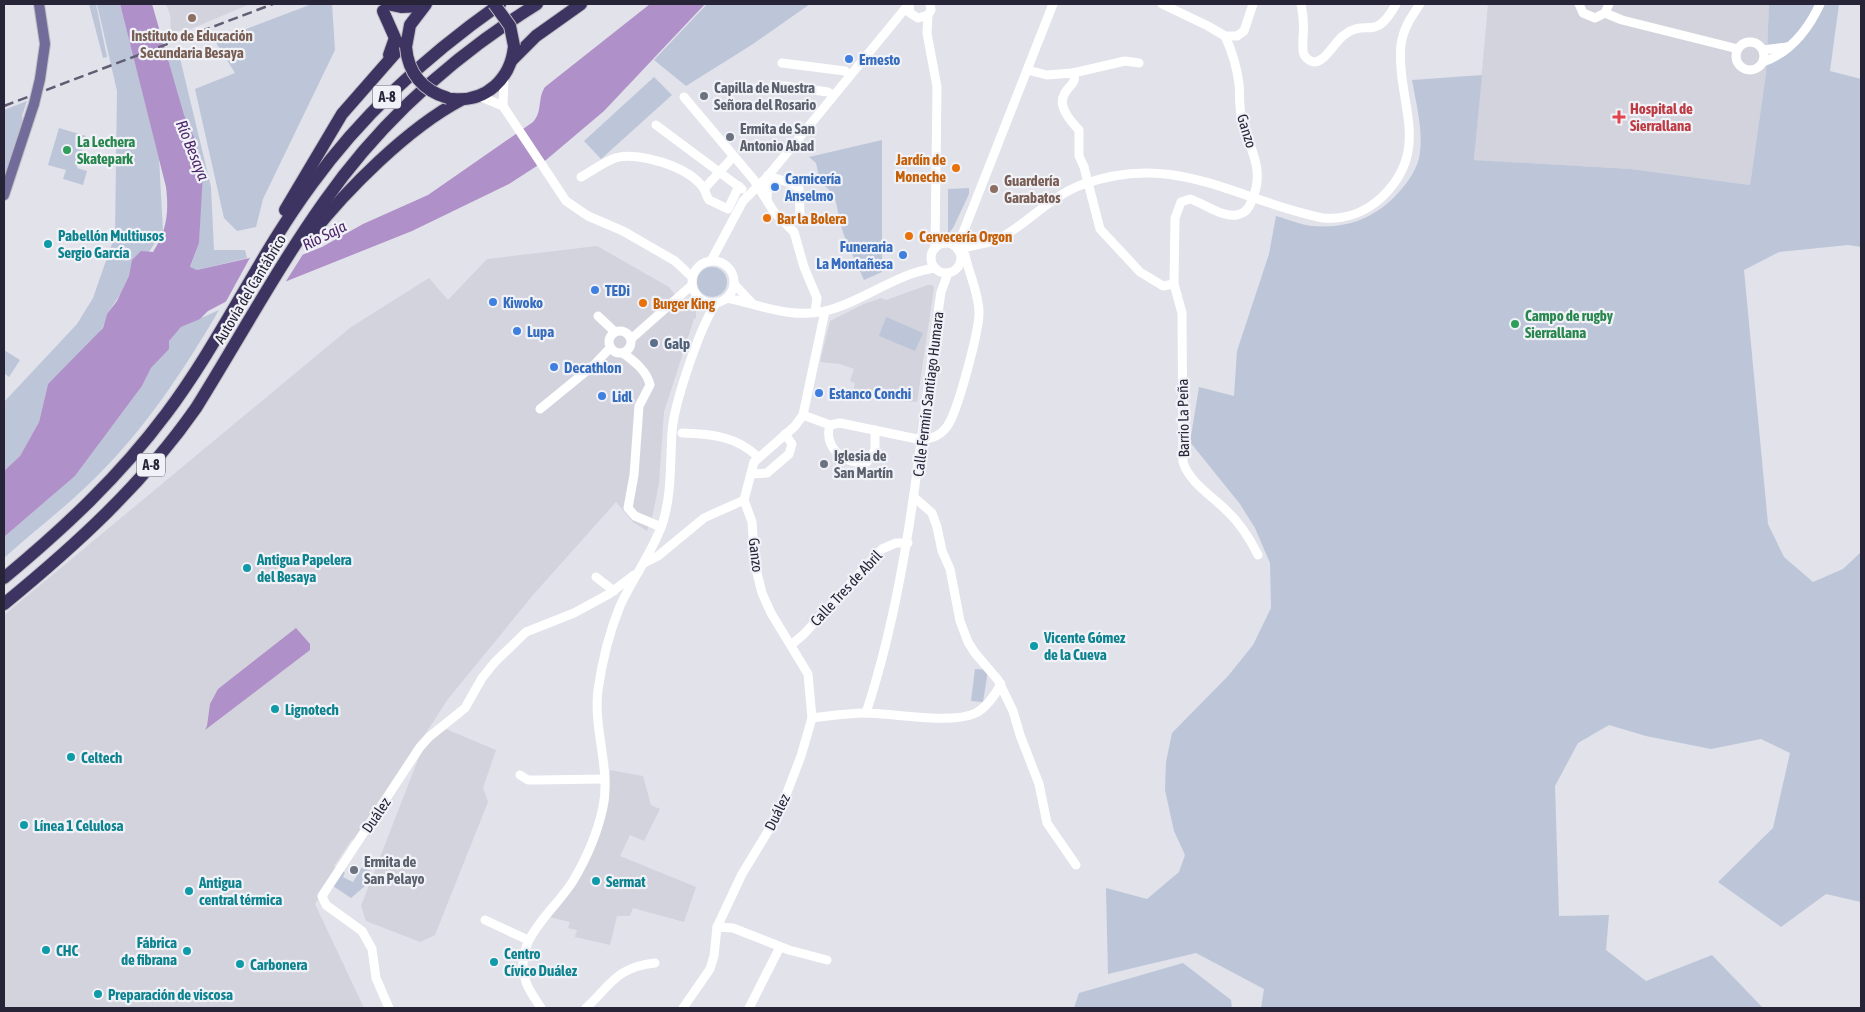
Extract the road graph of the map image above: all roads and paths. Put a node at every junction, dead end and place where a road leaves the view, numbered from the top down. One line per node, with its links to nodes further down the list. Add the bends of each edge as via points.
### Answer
1 (39, 4): 53 (main road, bridge, via 45,44 40,79)
2 (494, 4): 29 (highway, bridge, via 510,26 514,46)
3 (500, 4): 57 (highway, Autovía del Cantábrico / A-8, via 445,45 380,104)
4 (537, 4): 56 (highway, Autovía del Cantábrico / A-8, via 479,43 430,84 367,148)
5 (580, 4): 29 (highway, via 536,36)
6 (909, 4): 20 (street); 21 (street, via 910,14)
7 (930, 4): 19 (street)
8 (1053, 4): 34 (street)
9 (1162, 4): 23 (street)
10 (1254, 4): 23 (street, via 1244,31 1236,36)
11 (1301, 4): 12 (street, via 1305,18 1304,54 1315,62 1320,61 1338,40 1352,30 1380,26)
12 (1396, 4)
13 (1420, 4): 54 (street, via 1407,23 1402,45 1410,149 1391,188 1358,213 1334,219 1310,216)
14 (1820, 4): 26 (street, via 1807,29)
15 (424, 5): 17 (highway); 25 (highway, via 412,20)
16 (1576, 5): 18 (street, via 1592,18 1600,16)
17 (382, 6): 25 (highway); 44 (highway, via 394,34 392,49)
18 (1607, 8): 24 (street, via 1622,20)
19 (928, 15): 21 (street); 22 (street)
20 (897, 18): 21 (street); 36 (street)
21 (916, 18): 22 (street)
22 (927, 33): 63 (street, via 936,87 936,233)
23 (1225, 36): 54 (street, Ganzo, via 1239,84 1243,128 1257,166)
24 (1708, 41): 27 (street); 30 (street)
25 (406, 42): 42 (highway, bridge, via 408,63 418,80 432,93); 44 (highway)
26 (1790, 47): 28 (street); 31 (street)
27 (1738, 49): 28 (street, via 1750,42); 30 (street)
28 (1763, 50): 31 (street)
29 (512, 60): 37 (highway)
30 (1737, 62): 31 (street, via 1748,70 1758,69)
31 (1763, 62)
32 (782, 63): 36 (street, via 845,71)
33 (1139, 64): 35 (street, via 1125,62)
34 (1027, 70): 35 (street, via 1047,75); 58 (street)
35 (1073, 73): 71 (street, bridge, via 1076,78 1062,98 1062,107 1079,130 1079,156 1100,229 1140,272 1163,286)
36 (850, 75): 40 (street)
37 (504, 77): 39 (highway); 43 (street)
38 (784, 86): 40 (street, via 828,92)
39 (479, 96): 42 (highway); 43 (street)
40 (833, 96): 49 (street)
41 (684, 98): 46 (street)
42 (454, 99): 56 (highway)
43 (503, 106): 64 (street, via 566,201)
44 (342, 114): 57 (highway)
45 (656, 125): 47 (street)
46 (733, 157): 47 (street); 49 (street)
47 (719, 172): 50 (street); 51 (street)
48 (581, 177): 51 (street, via 615,158 638,156 657,160 677,170)
49 (764, 180): 52 (street); 55 (street); 55 (street, via 769,189); 59 (street, via 793,183 799,189 800,215)
50 (739, 186): 51 (street, via 728,209 709,200); 52 (street)
51 (704, 189)
52 (748, 194): 55 (street); 61 (street)
53 (4, 195)
54 (1253, 198): 62 (street, via 1200,179 1171,173 1117,175 1079,186 1045,205 1003,236); 71 (street, Barrio La Peña, via 1248,209 1234,216 1190,199 1181,202 1175,218)
55 (768, 201): 59 (street)
56 (330, 203): 102 (highway, Autovía del Cantábrico / A-8, via 294,247 192,414 141,478 90,530)
57 (291, 209): 100 (highway, Autovía del Cantábrico / A-8, via 191,380 131,458 69,522)
58 (968, 218): 60 (street); 63 (street)
59 (788, 226): 78 (street, via 794,232 817,298)
60 (964, 231): 62 (street); 63 (street)
61 (724, 239): 65 (street); 66 (street)
62 (979, 245): 63 (street)
63 (953, 249): 68 (street); 68 (street, via 958,266); 89 (street, via 976,289 978,321 948,425 935,437)
64 (675, 261): 67 (street); 69 (street)
65 (711, 261): 66 (street); 67 (street)
66 (722, 263): 70 (street, via 733,273)
67 (697, 267): 69 (street)
68 (939, 268): 77 (street, via 921,270); 89 (street, Calle Fermín Santiago Humara, via 941,292)
69 (692, 281): 73 (street); 74 (street)
70 (734, 284): 72 (street); 75 (street)
71 (1174, 284): 96 (street, Barrio La Peña, via 1182,314 1183,462 1192,478 1229,512)
72 (727, 298): 75 (street); 76 (street)
73 (700, 299): 74 (street); 76 (street); 81 (street, via 704,313)
74 (676, 300): 82 (street)
75 (752, 303): 78 (street, via 774,311)
76 (716, 304): 81 (street)
77 (825, 311): 78 (street); 80 (street)
78 (811, 312): 80 (street)
79 (600, 318): 82 (street)
80 (821, 326): 84 (street)
81 (702, 327): 94 (street, via 673,423 669,495)
82 (620, 343): 83 (street); 94 (street, via 650,385 639,406 628,508 635,516)
83 (540, 409)
84 (803, 415): 85 (street); 88 (street)
85 (830, 425): 86 (street, via 840,423); 86 (street, via 828,437 832,446 843,458 857,462 867,462 874,454)
86 (875, 430): 89 (street)
87 (682, 432): 90 (street, via 725,437 743,444)
88 (785, 434): 90 (street); 91 (street, via 792,444 789,454 767,473)
89 (922, 440): 92 (street, Calle Fermín Santiago Humara)
90 (758, 458): 91 (street)
91 (751, 474): 93 (street)
92 (914, 497): 95 (street, Calle Fermín Santiago Humara); 105 (street, Calle Fermín Santiago Humara, via 932,513 968,642)
93 (744, 500): 97 (street, via 704,518 658,556); 104 (street, Ganzo, via 752,522 755,565 762,593 770,613)
94 (661, 526): 97 (street)
95 (908, 543): 104 (street, Calle Tres de Abril, via 896,543 882,549); 106 (street, Calle Fermín Santiago Humara, via 892,627)
96 (1258, 555)
97 (644, 563): 98 (street)
98 (638, 572): 101 (street); 103 (street)
99 (596, 577): 101 (street)
100 (4, 578)
101 (612, 592): 103 (street); 119 (street, Duález, via 574,613 526,632 482,678 465,708 420,747 322,896 326,905 362,931 372,949 376,978)
102 (4, 604)
103 (620, 606): 110 (street, via 601,669 596,712)
104 (791, 645): 107 (street, Ganzo, via 808,674)
105 (1001, 684): 106 (street, via 987,704 965,715 921,718); 111 (street, via 1014,710 1039,784 1047,823)
106 (866, 713): 107 (street)
107 (812, 718): 109 (street, Ganzo)
108 (520, 775): 110 (street, via 528,780)
109 (794, 775): 113 (street, Duález, via 770,828 742,874)
110 (604, 779): 114 (street, via 604,801 598,823 574,880)
111 (1076, 865)
112 (485, 920): 114 (street)
113 (717, 927): 115 (street, via 733,928); 121 (street, Duález, via 710,969)
114 (528, 940): 118 (street, via 524,976)
115 (780, 946): 116 (street); 122 (street)
116 (827, 960)
117 (654, 963): 120 (street, via 616,976)
118 (538, 1007)
119 (389, 1008)
120 (586, 1008)
121 (683, 1008)
122 (749, 1008)

